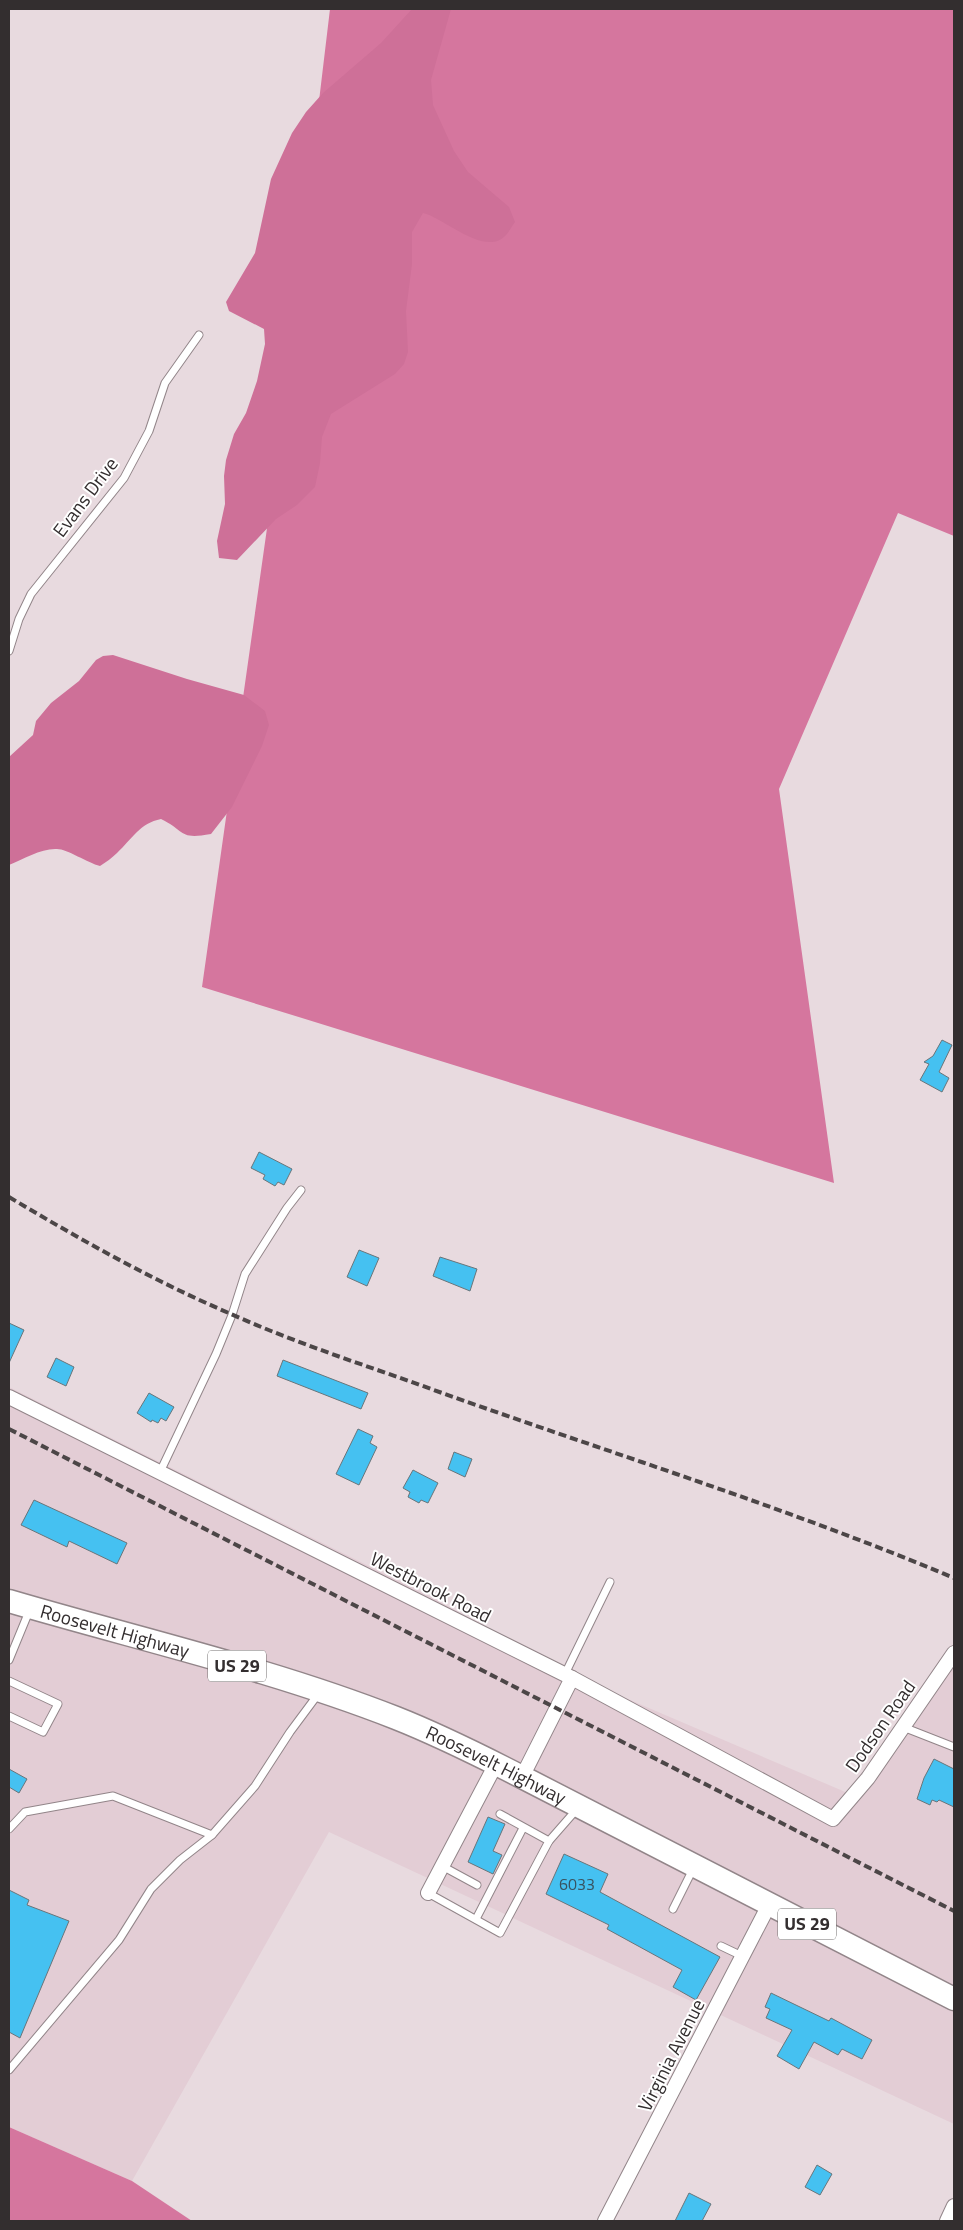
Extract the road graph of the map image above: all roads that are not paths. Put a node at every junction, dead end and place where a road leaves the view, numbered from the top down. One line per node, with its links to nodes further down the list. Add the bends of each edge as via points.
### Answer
1 (199, 335): 2 (lane, Evans Drive, via 165,383 149,431 124,478 31,594)
2 (9, 651)
3 (301, 1190): 5 (lane, via 245,1274 216,1354)
4 (9, 1397): 5 (street, Westbrook Road)
5 (160, 1472): 11 (street, Westbrook Road)
6 (610, 1582): 11 (lane)
7 (9, 1601): 8 (main road, Roosevelt Highway / US 29)
8 (30, 1608): 10 (lane); 13 (main road, Roosevelt Highway / US 29)
9 (954, 1653): 15 (street, Dodson Road)
10 (9, 1660)
11 (568, 1676): 18 (street); 21 (street, Westbrook Road)
12 (9, 1681): 14 (lane, via 58,1704 43,1732)
13 (321, 1691): 17 (main road, Roosevelt Highway / US 29, via 396,1718); 24 (lane, via 255,1786)
14 (9, 1716)
15 (903, 1726): 16 (lane); 21 (street, Dodson Road, via 868,1778)
16 (954, 1747)
17 (496, 1764): 18 (main road, Roosevelt Highway / US 29); 26 (street)
18 (522, 1777): 19 (main road, Roosevelt Highway / US 29)
19 (579, 1807): 25 (lane); 27 (main road, Roosevelt Highway / US 29)
20 (500, 1814): 22 (lane)
21 (833, 1818)
22 (523, 1828): 25 (lane); 32 (lane)
23 (9, 1829): 24 (lane, via 25,1812 113,1796)
24 (212, 1835): 36 (lane, via 151,1889 119,1940)
25 (548, 1841): 32 (lane, via 500,1934)
26 (442, 1866): 28 (lane); 29 (street)
27 (694, 1867): 30 (main road, Roosevelt Highway / US 29); 31 (lane)
28 (477, 1885)
29 (428, 1893): 32 (lane)
30 (769, 1905): 34 (street, Virginia Avenue); 35 (main road, Roosevelt Highway / US 29)
31 (673, 1909)
32 (476, 1919)
33 (720, 1946): 34 (lane)
34 (742, 1956): 38 (street, Virginia Avenue)
35 (954, 1999)
36 (9, 2070)
37 (954, 2206): 39 (street)
38 (606, 2221)
39 (947, 2221)

